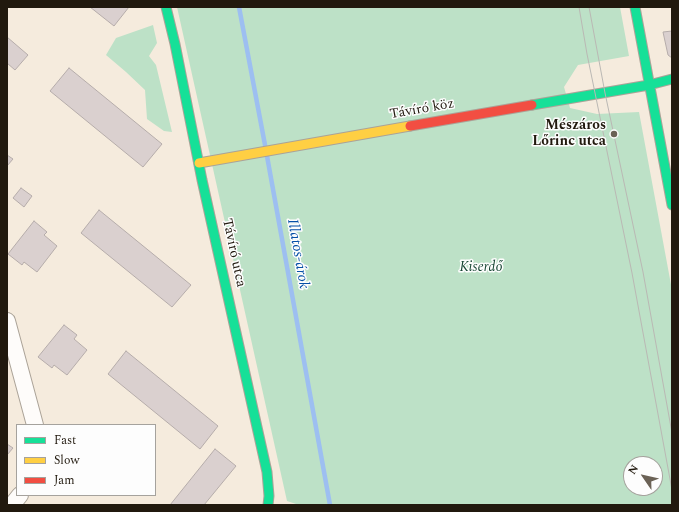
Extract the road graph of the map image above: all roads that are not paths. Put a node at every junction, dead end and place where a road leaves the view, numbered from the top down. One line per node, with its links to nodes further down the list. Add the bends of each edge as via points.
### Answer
1 (166, 7): 5 (street, Távíró utca)
2 (635, 7): 4 (street)
3 (672, 79): 4 (street)
4 (649, 85): 5 (street, Távíró köz); 6 (street)
5 (199, 163): 11 (street, Távíró utca, via 267,472)
6 (672, 205)
7 (7, 321): 8 (street)
8 (35, 424)
9 (19, 496): 10 (street)
10 (12, 505)
11 (268, 505)

